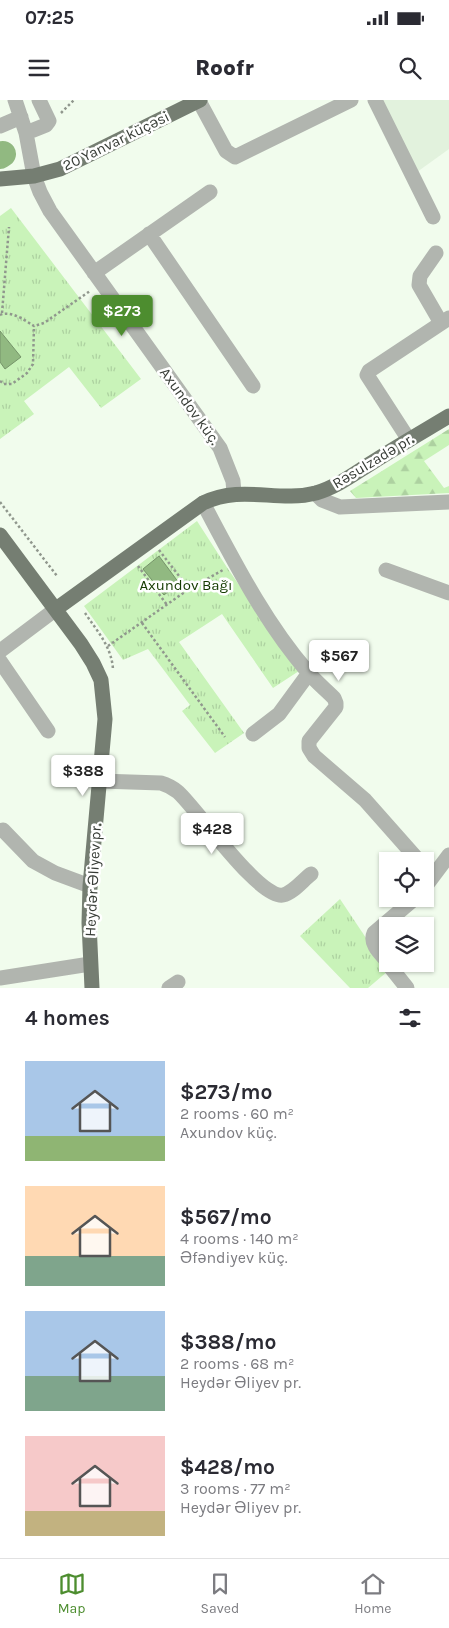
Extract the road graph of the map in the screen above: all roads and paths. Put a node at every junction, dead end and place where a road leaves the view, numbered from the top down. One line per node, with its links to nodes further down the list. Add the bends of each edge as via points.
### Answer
1 (15, 100): 6 (street, Axundov küç.)
2 (39, 100): 8 (street, via 49,121)
3 (200, 100): 4 (street, via 226,151 235,157); 9 (main road, 20 Yanvar küçəsi, via 75,163)
4 (351, 100)
5 (375, 100): 12 (street)
6 (21, 117): 7 (street); 8 (street, Axundov küç.)
7 (0, 126)
8 (26, 133): 9 (street, Axundov küç.)
9 (34, 176): 10 (main road, 20 Yanvar küçəsi); 16 (street, Axundov küç., via 50,211)
10 (0, 179)
11 (210, 192): 14 (street)
12 (433, 217)
13 (8, 227): 17 (path)
14 (149, 234): 16 (street); 21 (street)
15 (436, 253): 18 (street, via 420,276 419,285)
16 (98, 278): 19 (path, via 44,323); 24 (street, Axundov küç., via 220,448 233,481)
17 (1, 314): 19 (path, via 11,314)
18 (445, 321): 23 (street, via 367,375)
19 (34, 326): 20 (path, via 33,364 12,384)
20 (0, 381)
21 (253, 386)
22 (449, 416): 23 (main road, Rəsulzadə pr.)
23 (409, 440): 25 (main road, Rəsulzadə pr., via 340,482)
24 (234, 493): 25 (main road, Rəsulzadə pr.); 28 (main road, Rəsulzadə pr.)
25 (315, 493): 27 (street, via 322,500 340,507)
26 (0, 502): 34 (path)
27 (449, 502)
28 (202, 503): 30 (main road, Rəsulzadə pr.); 32 (street)
29 (0, 535): 38 (main road, Heydər Əliyev pr.)
30 (151, 539): 31 (main road, Rəsulzadə pr.); 35 (path)
31 (130, 555): 37 (path); 38 (main road, Rəsulzadə pr.)
32 (236, 563): 35 (path); 43 (street, via 284,642)
33 (386, 570): 36 (street)
34 (57, 576)
35 (189, 589): 37 (path)
36 (449, 593)
37 (166, 605): 39 (path)
38 (56, 609): 41 (street); 47 (main road, Heydər Əliyev pr., via 101,680 105,719)
39 (142, 623): 40 (path); 46 (path)
40 (108, 646)
41 (0, 651)
42 (0, 661): 44 (street)
43 (309, 673): 45 (street, via 279,714); 49 (street, via 334,698 336,707 309,741 309,748 376,811)
44 (48, 731)
45 (253, 734)
46 (225, 737)
47 (100, 781): 52 (street, via 138,781 170,786 224,847 273,893 282,896 288,893); 53 (main road, Heydər Əliyev pr.)
48 (4, 830): 53 (street, via 33,861)
49 (411, 852)
50 (449, 855): 51 (street)
51 (434, 867)
52 (310, 874)
53 (90, 886): 58 (main road, Heydər Əliyev pr.)
54 (405, 907): 55 (street)
55 (393, 917)
56 (379, 929): 57 (street, via 372,937)
57 (379, 951)
58 (90, 964): 60 (street); 61 (main road, Heydər Əliyev pr.)
59 (395, 972): 62 (street)
60 (0, 978)
61 (92, 988)
62 (407, 988)

